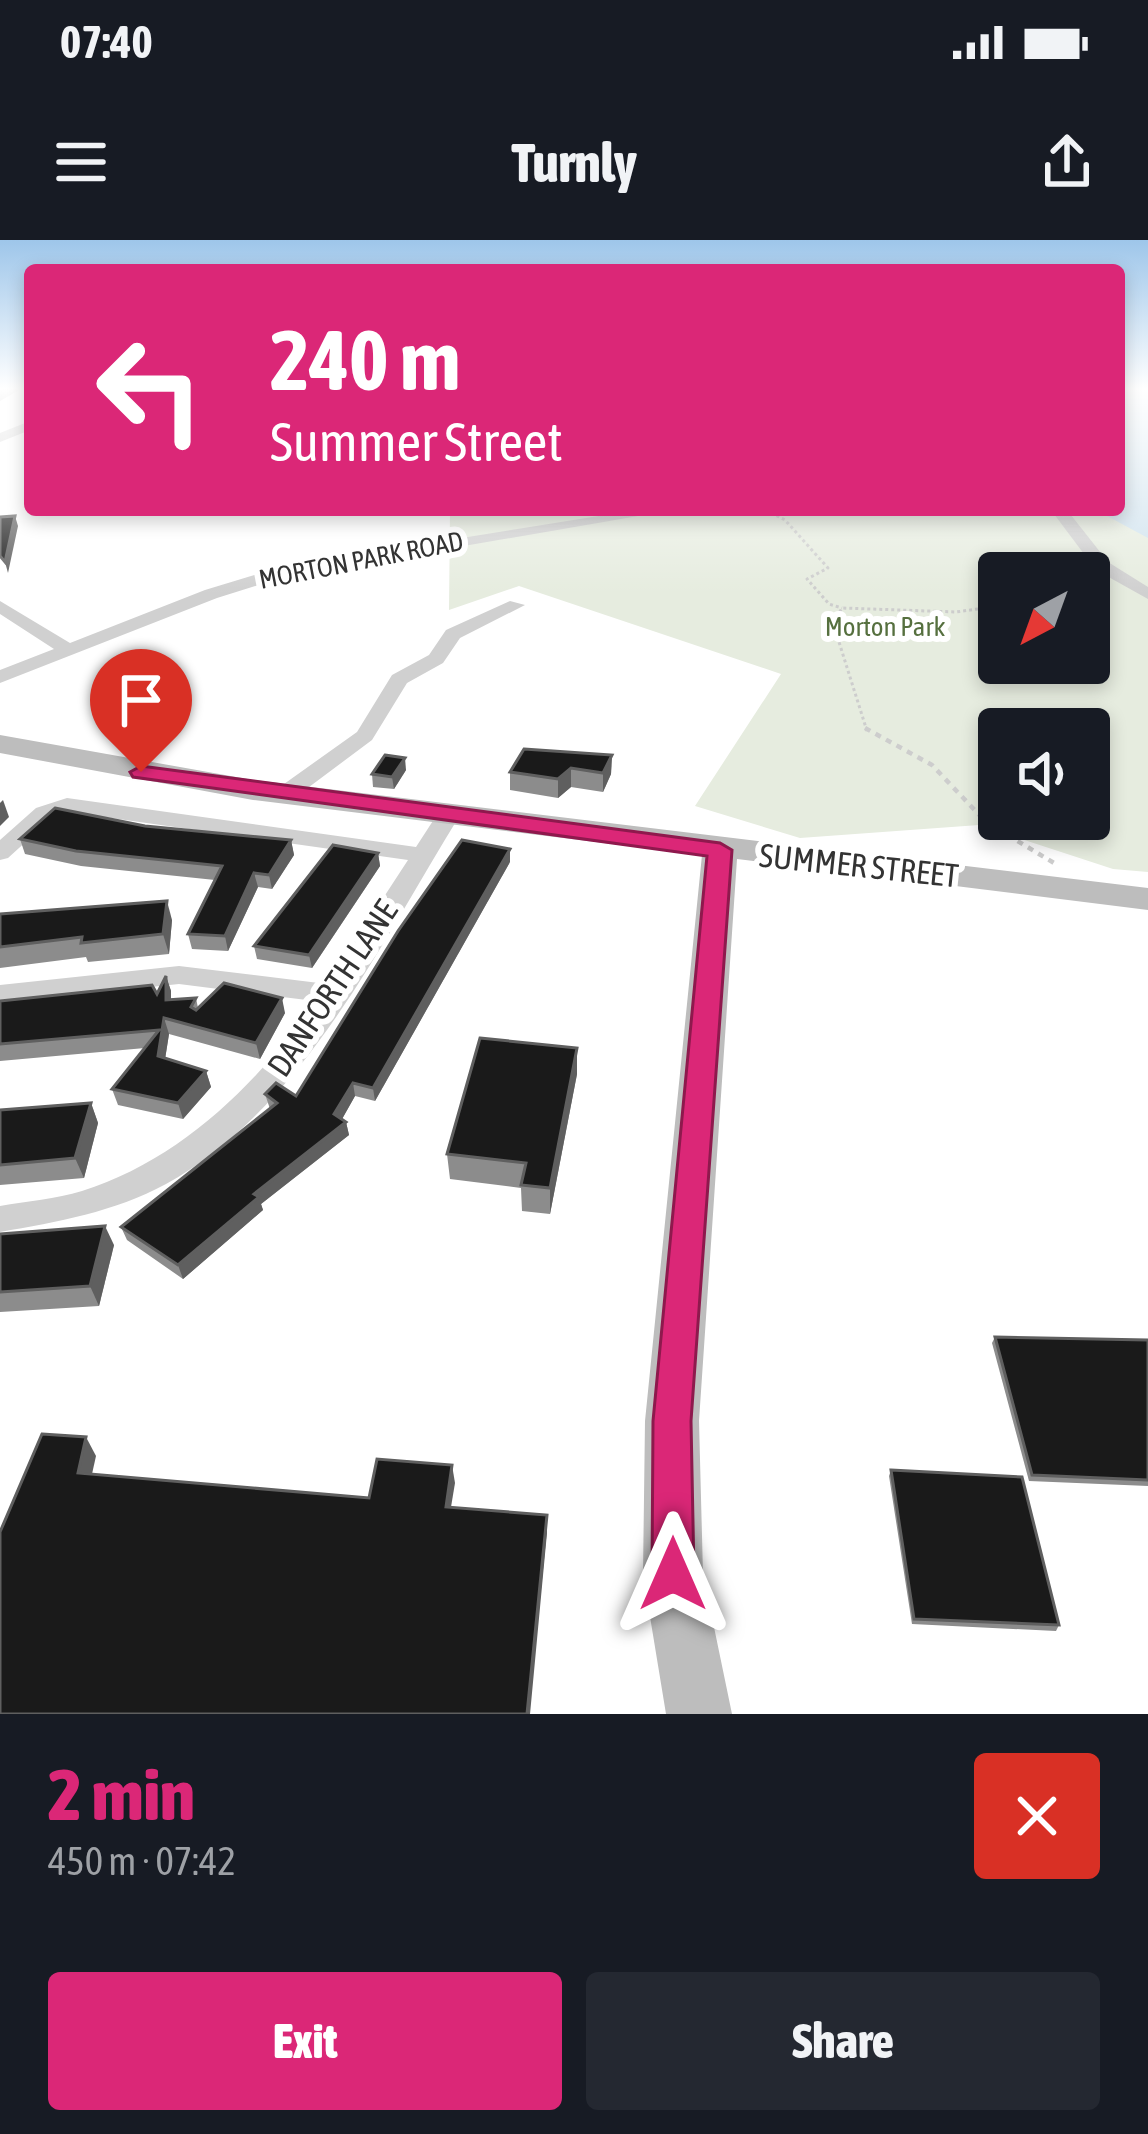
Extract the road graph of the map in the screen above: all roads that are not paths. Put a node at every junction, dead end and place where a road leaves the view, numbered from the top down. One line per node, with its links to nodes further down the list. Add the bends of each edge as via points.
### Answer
1 (628, 516): 6 (street, MORTON PARK ROAD, via 280,572)
2 (1064, 516): 3 (street, via 1102,566)
3 (1148, 594)
4 (516, 605): 9 (street, via 452,634 436,659 399,679 357,743)
5 (0, 606): 6 (street)
6 (69, 651): 7 (street, MORTON PARK ROAD)
7 (0, 677)
8 (0, 744): 9 (main road, SUMMER STREET)
9 (285, 794): 10 (main road, SUMMER STREET)
10 (448, 815): 11 (main road, SUMMER STREET); 13 (street, DANFORTH LANE)
11 (720, 850): 14 (main road, SUMMER STREET); 18 (main road, via 672,1421 673,1574)
12 (0, 853): 13 (street, via 44,813 67,806)
13 (422, 855): 16 (street, DANFORTH LANE)
14 (1148, 899)
15 (0, 994): 16 (street, via 179,975)
16 (334, 994): 17 (street, DANFORTH LANE, via 285,1066 230,1124 134,1189)
17 (0, 1219)
18 (699, 1714)

